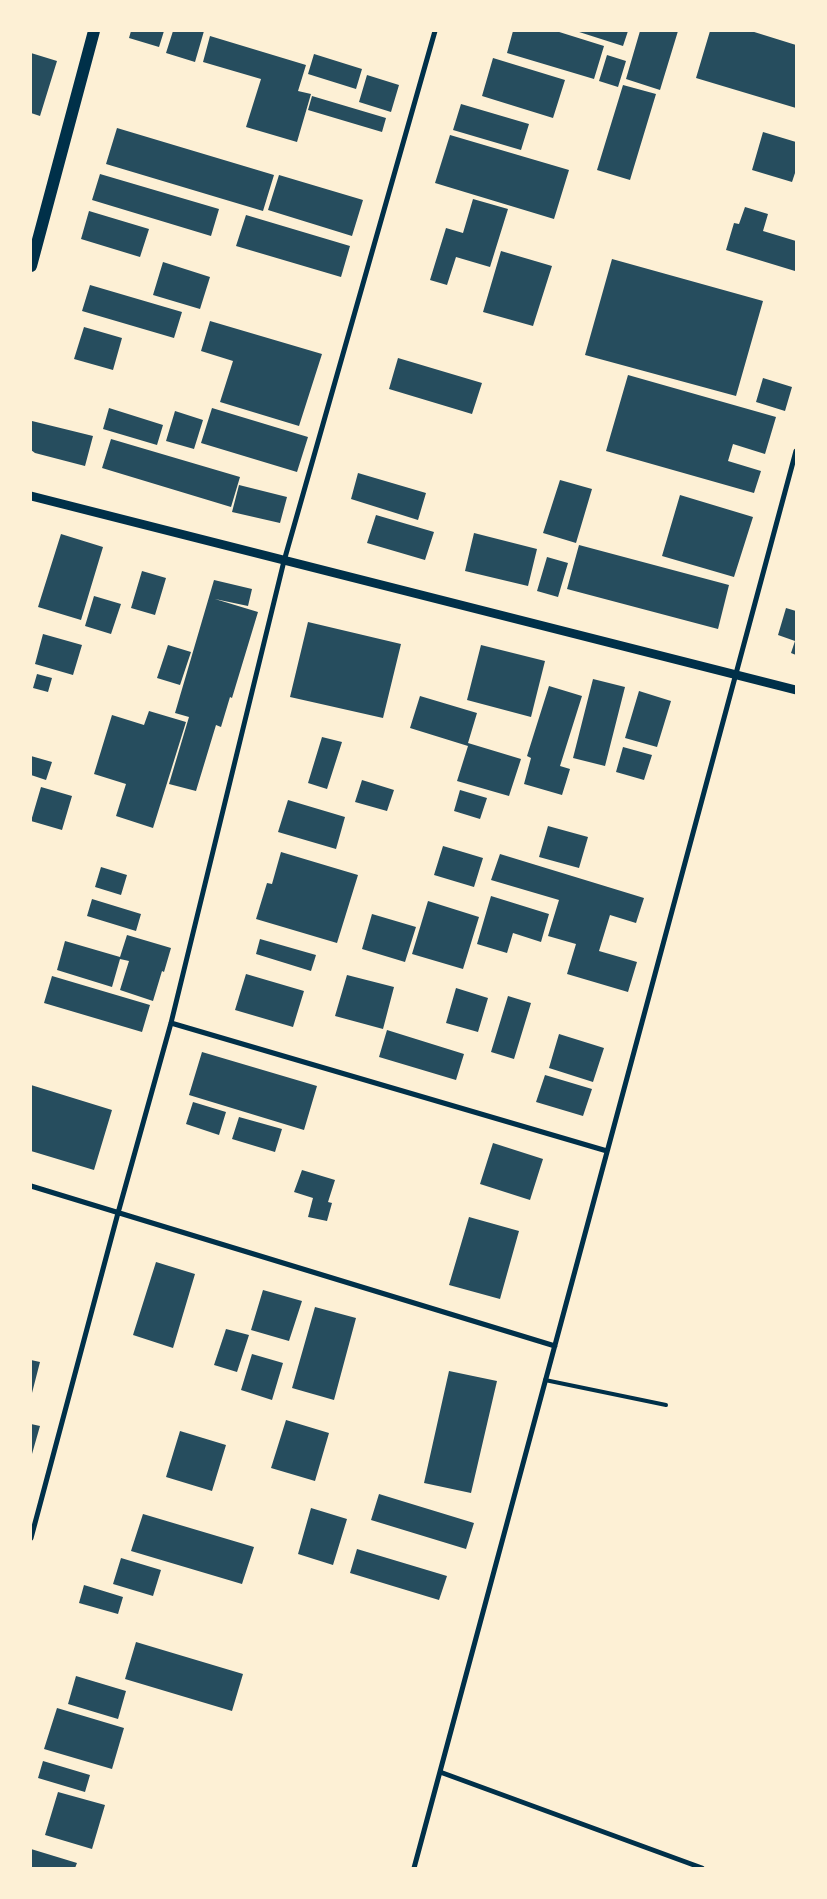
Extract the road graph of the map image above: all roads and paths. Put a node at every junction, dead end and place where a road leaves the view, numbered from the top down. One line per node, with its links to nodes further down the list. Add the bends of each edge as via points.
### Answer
1 (94, 31): 3 (main road)
2 (435, 31): 6 (street)
3 (31, 266)
4 (796, 451): 7 (street)
5 (31, 496): 6 (street)
6 (284, 561): 7 (street); 9 (street)
7 (736, 674): 8 (street); 10 (street)
8 (796, 690)
9 (171, 1023): 10 (street); 12 (street)
10 (607, 1151): 13 (street)
11 (31, 1186): 12 (street)
12 (118, 1212): 13 (street); 16 (street)
13 (555, 1346): 14 (street)
14 (545, 1380): 15 (lane); 17 (street)
15 (666, 1405)
16 (31, 1538)
17 (440, 1772): 18 (street); 19 (street)
18 (414, 1868)
19 (702, 1868)

